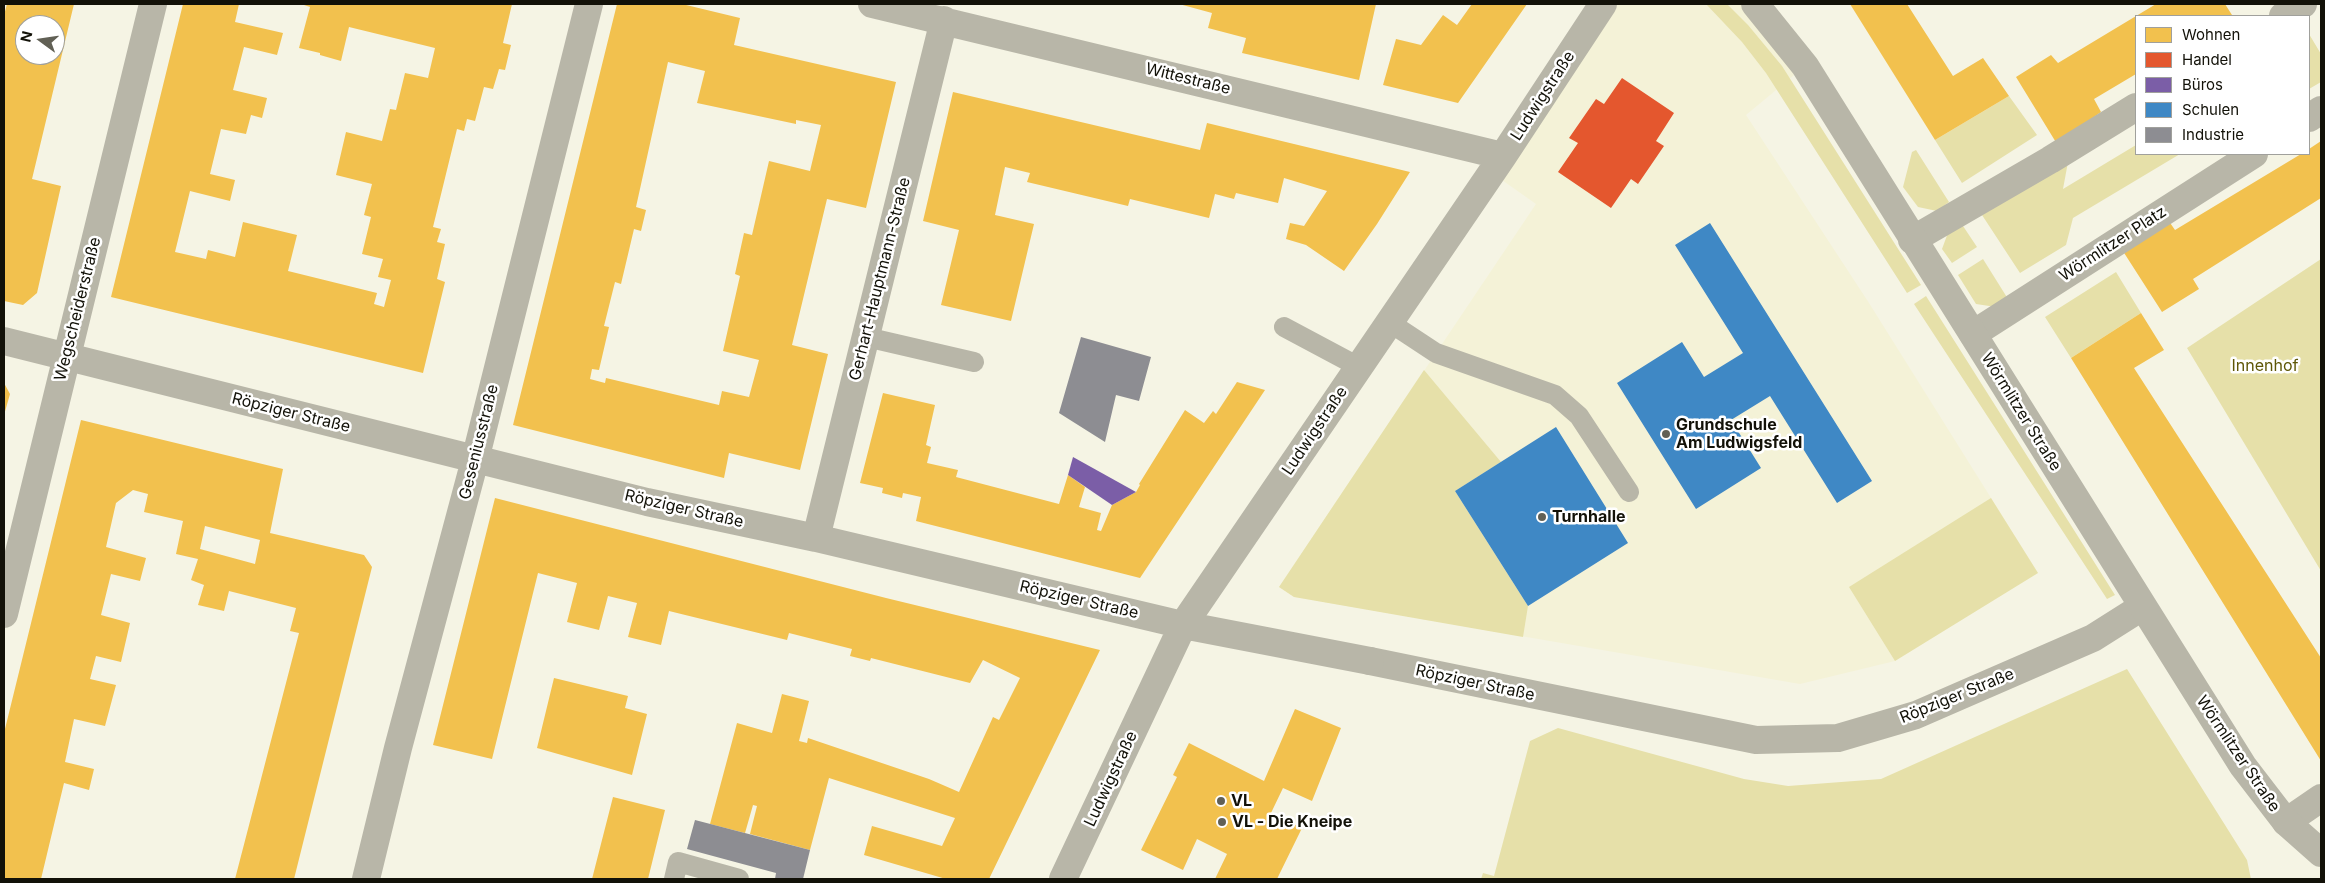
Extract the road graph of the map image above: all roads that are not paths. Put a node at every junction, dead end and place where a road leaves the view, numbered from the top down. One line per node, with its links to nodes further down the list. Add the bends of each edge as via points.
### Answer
1 (153, 4): 20 (street, Wegscheiderstraße)
2 (589, 4): 23 (street, Geseniusstraße)
3 (872, 4): 8 (street, Wittestraße)
4 (1603, 4): 13 (street, Ludwigstraße)
5 (1755, 4): 14 (street, Wörmlitzer Straße, via 1805,66)
6 (2303, 4): 7 (street)
7 (2285, 15)
8 (944, 20): 13 (street, Wittestraße); 18 (street, Gerhart-Hauptmann-Straße)
9 (2135, 108): 14 (street)
10 (2321, 110): 11 (street)
11 (2310, 117)
12 (2252, 155): 17 (street, Wörmlitzer Platz)
13 (1503, 156): 15 (street, Ludwigstraße)
14 (1912, 240): 17 (street, Wörmlitzer Straße)
15 (1389, 322): 22 (street, Ludwigstraße); 24 (lane, via 1436,353 1555,395 1579,416)
16 (1284, 327): 22 (lane)
17 (1973, 334): 26 (street, Wörmlitzer Straße)
18 (866, 337): 21 (lane); 25 (street, Gerhart-Hauptmann-Straße)
19 (4, 340): 20 (street, Röpziger Straße)
20 (66, 356): 23 (street, Röpziger Straße); 27 (street, Wegscheiderstraße)
21 (974, 362)
22 (1359, 367): 28 (street, Ludwigstraße)
23 (475, 460): 25 (street, Röpziger Straße, via 647,502); 32 (street, Geseniusstraße)
24 (1630, 492)
25 (816, 538): 28 (street, Röpziger Straße)
26 (2142, 607): 28 (street, Röpziger Straße, via 2093,638 1916,715 1838,738 1756,740); 30 (street, Wörmlitzer Straße, via 2243,766)
27 (4, 614)
28 (1183, 625): 35 (street, Ludwigstraße)
29 (2321, 798): 30 (street)
30 (2286, 822): 31 (street, Wörmlitzer Straße)
31 (2321, 853)
32 (366, 879)
33 (674, 879): 34 (lane, via 678,862)
34 (739, 879)
35 (1064, 879)

